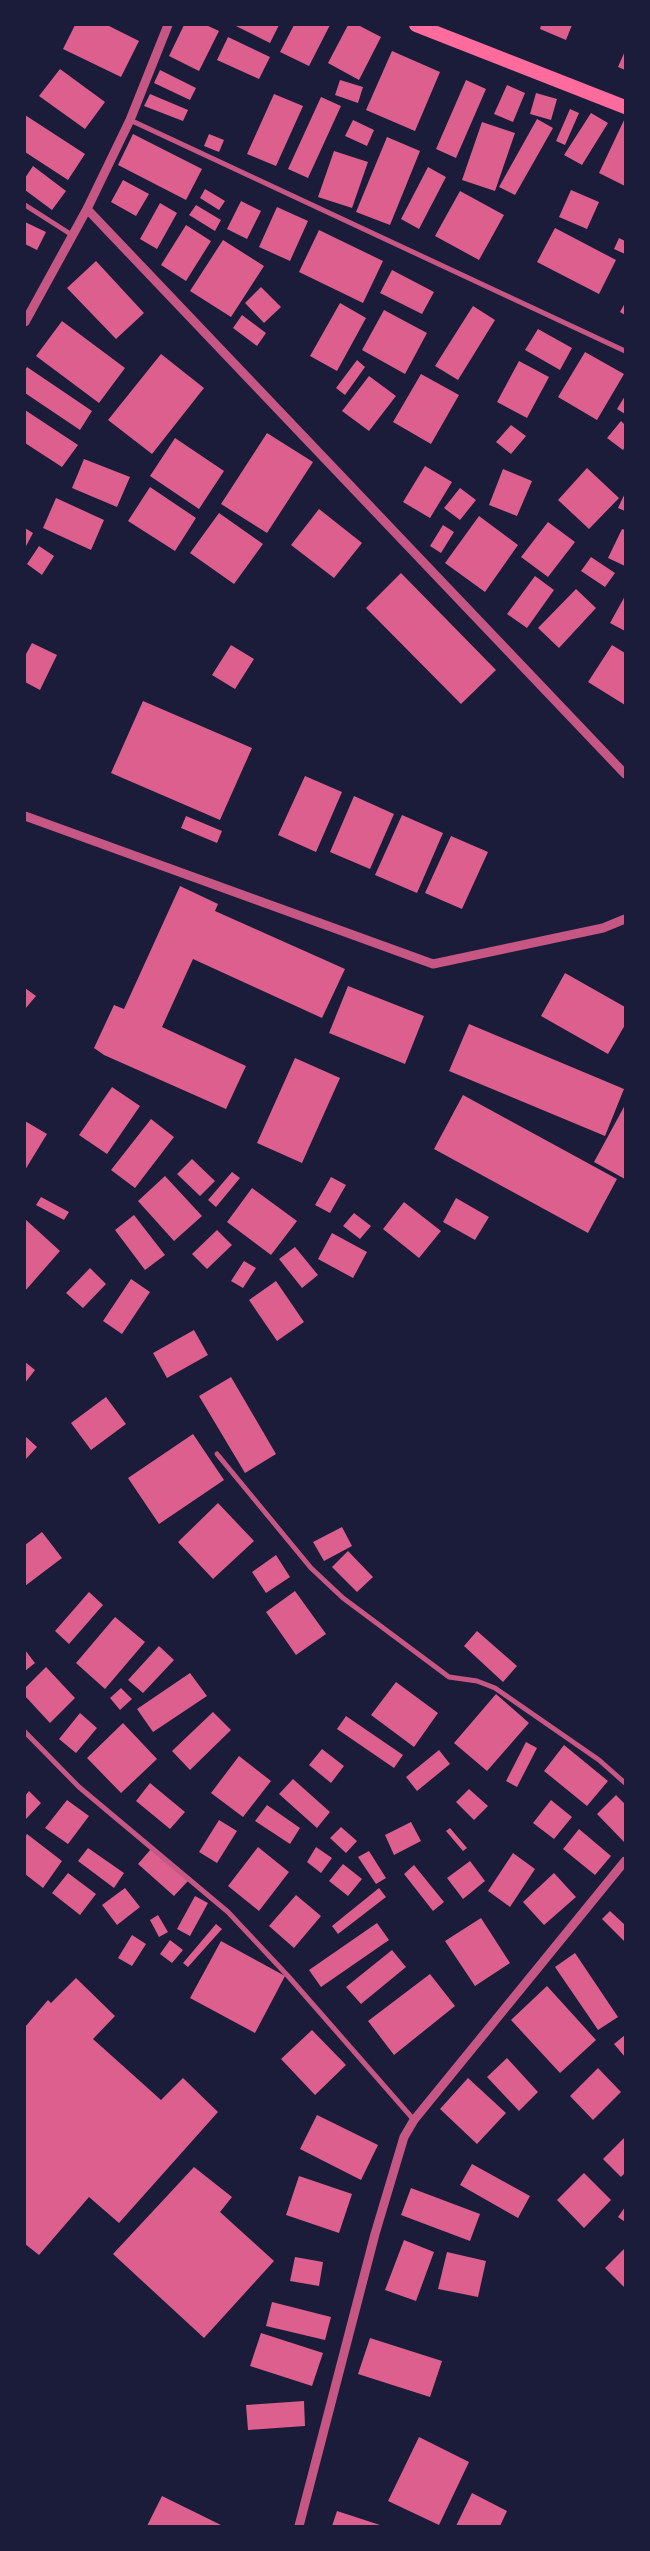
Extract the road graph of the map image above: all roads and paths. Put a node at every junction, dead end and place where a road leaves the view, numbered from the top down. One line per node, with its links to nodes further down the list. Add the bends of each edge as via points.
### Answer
1 (168, 25): 4 (street)
2 (416, 25): 3 (highway)
3 (625, 107)
4 (130, 120): 6 (street); 9 (street)
5 (25, 205): 7 (street)
6 (87, 209): 7 (street); 10 (street)
7 (72, 235): 8 (street)
8 (25, 322)
9 (625, 351)
10 (625, 774)
11 (25, 816): 12 (street, via 433,964 603,928)
12 (625, 919)
13 (217, 1454): 15 (street, via 311,1568 343,1598 449,1677 477,1681 494,1688 599,1760)
14 (25, 1732): 17 (street, via 79,1787 228,1912 260,1944)
15 (625, 1783)
16 (625, 1860): 17 (street)
17 (414, 2120): 18 (street, via 404,2137 375,2234)
18 (299, 2526)

